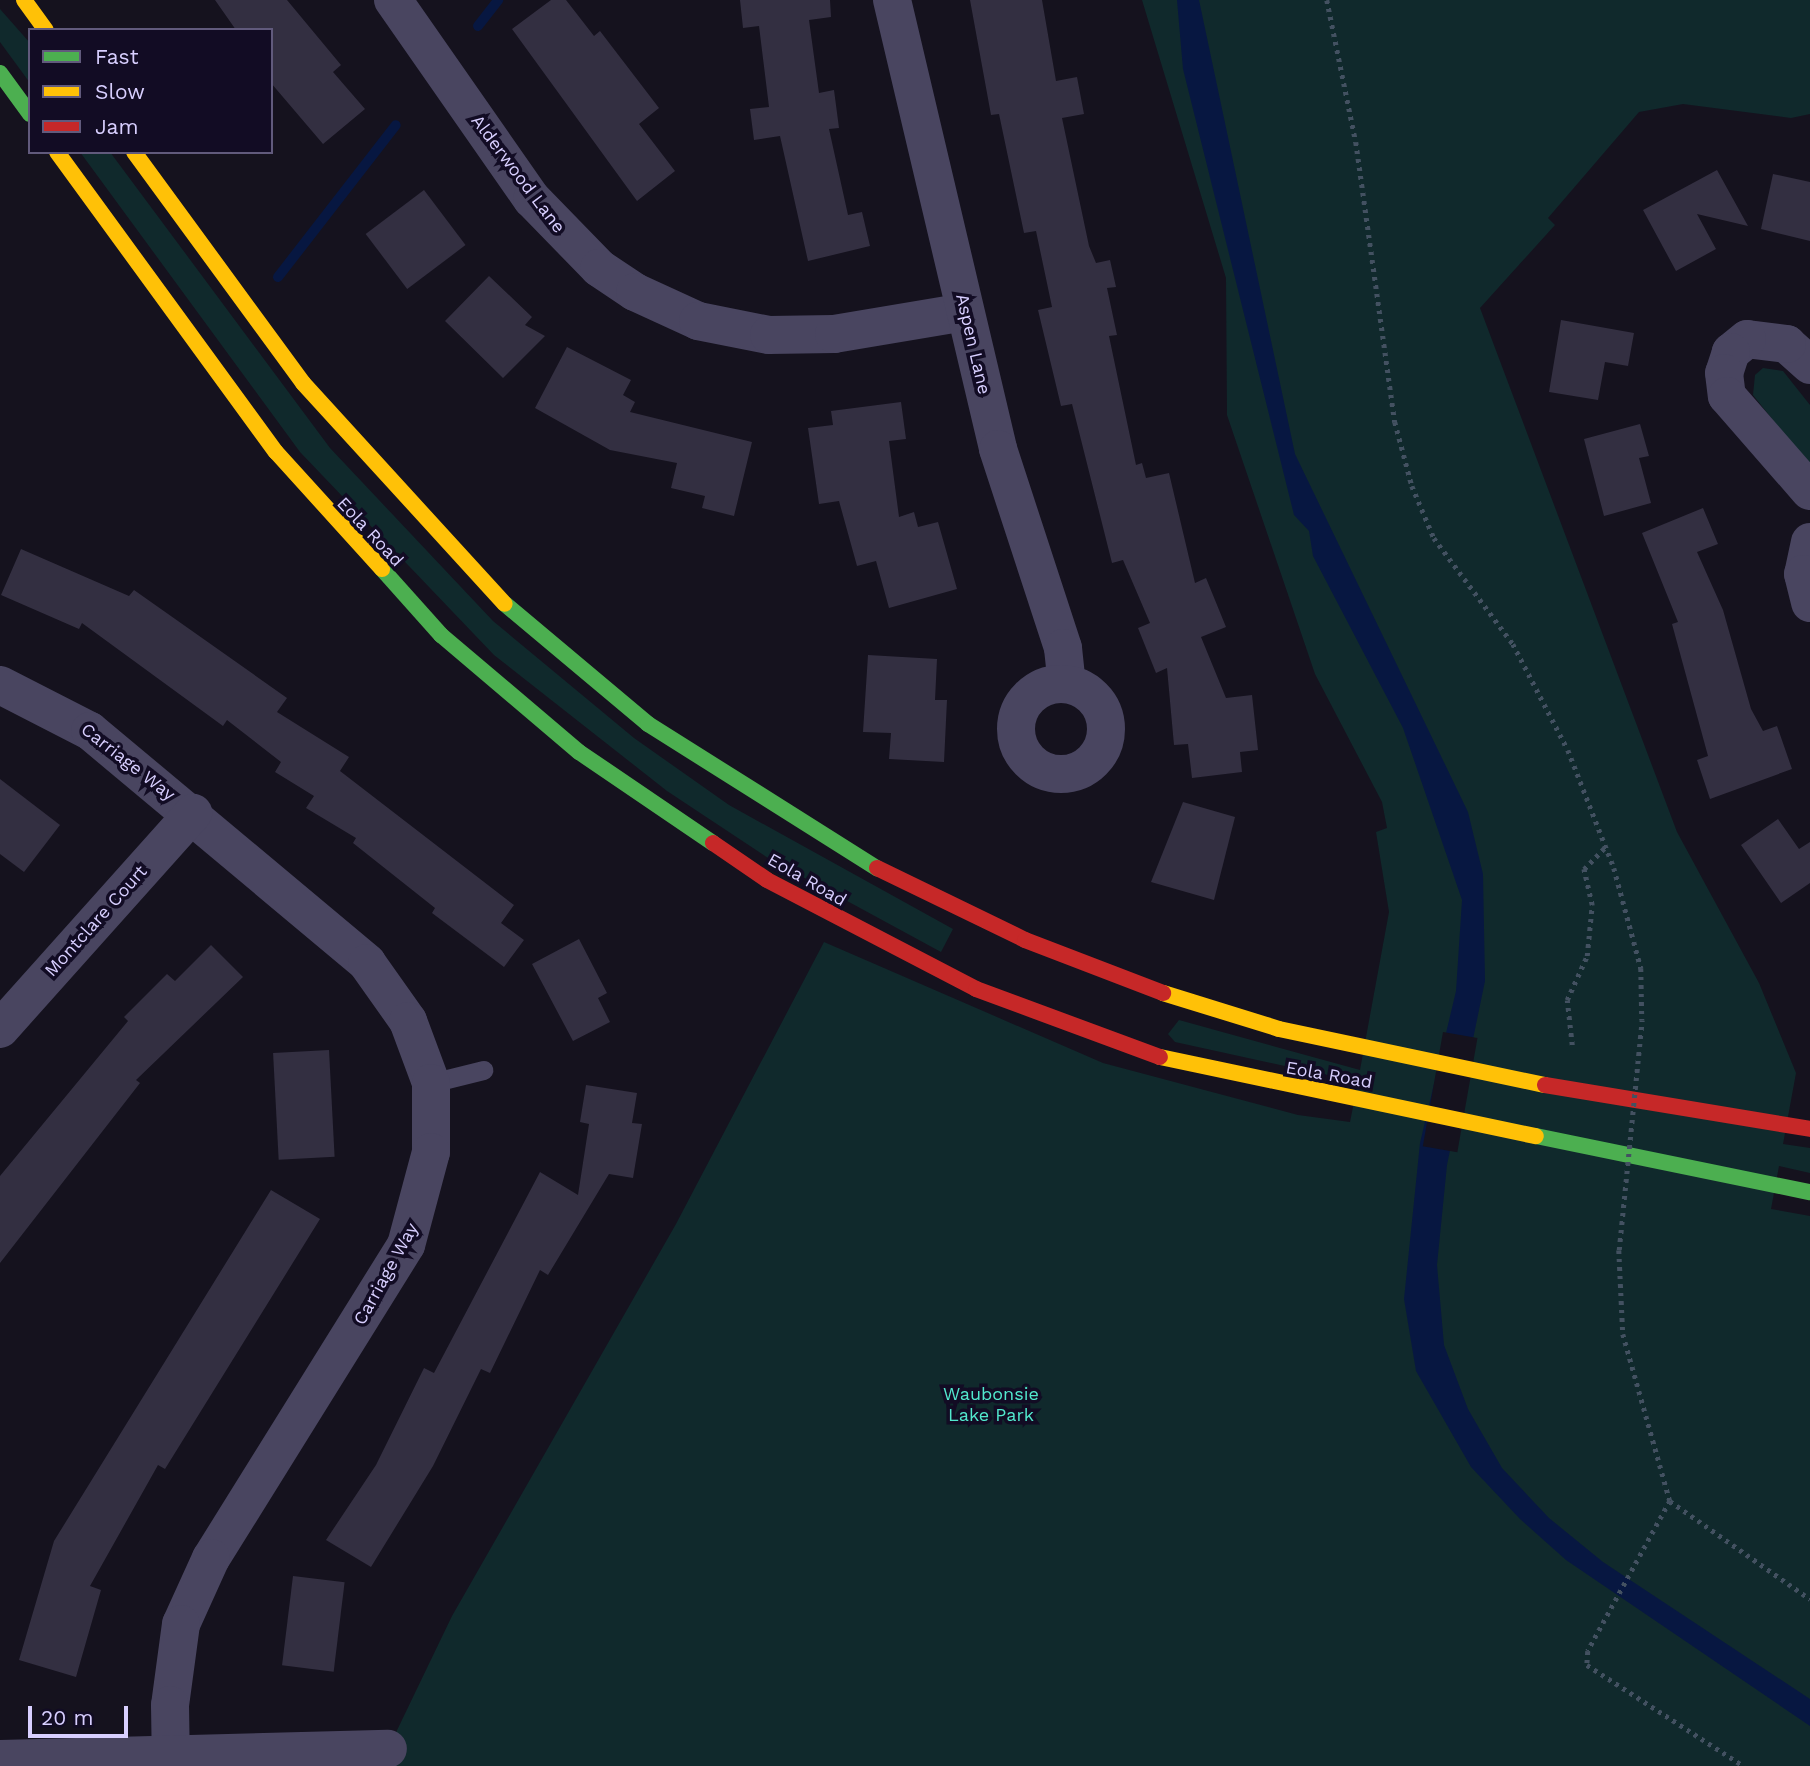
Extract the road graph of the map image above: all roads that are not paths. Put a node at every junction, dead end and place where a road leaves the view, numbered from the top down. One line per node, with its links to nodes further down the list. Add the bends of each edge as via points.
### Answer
1 (24, 0): 4 (main road)
2 (393, 0): 9 (street, Alderwood Lane, via 533,199 599,268 635,292 698,321 769,335 834,334)
3 (892, 0): 9 (street, Aspen Lane)
4 (45, 28)
5 (0, 73): 6 (main road)
6 (28, 111)
7 (58, 154): 21 (main road, Eola Road, via 328,516 441,635 579,752 674,820 863,935 1035,1013 1169,1060)
8 (135, 154): 20 (main road, Eola Road, via 351,444 527,625 648,724 839,849 1026,940 1199,1005 1397,1058)
9 (965, 312): 14 (street, Aspen Lane, via 1017,516 1063,648)
10 (1810, 365): 11 (street, via 1787,344 1747,339 1731,352 1724,373 1727,396)
11 (1810, 491)
12 (1810, 541): 13 (street, via 1803,574)
13 (1810, 603)
14 (1067, 684)
15 (0, 685): 16 (street, Carriage Way, via 72,719)
16 (193, 813): 17 (street, Montclare Court); 19 (street, Carriage Way, via 367,963 408,1021)
17 (0, 1029)
18 (483, 1070): 19 (lane)
19 (431, 1083): 24 (street, Carriage Way, via 431,1152 406,1245 211,1558 181,1624)
20 (1810, 1129)
21 (1810, 1192)
22 (388, 1749): 24 (street)
23 (0, 1759): 24 (street)
24 (170, 1761)

